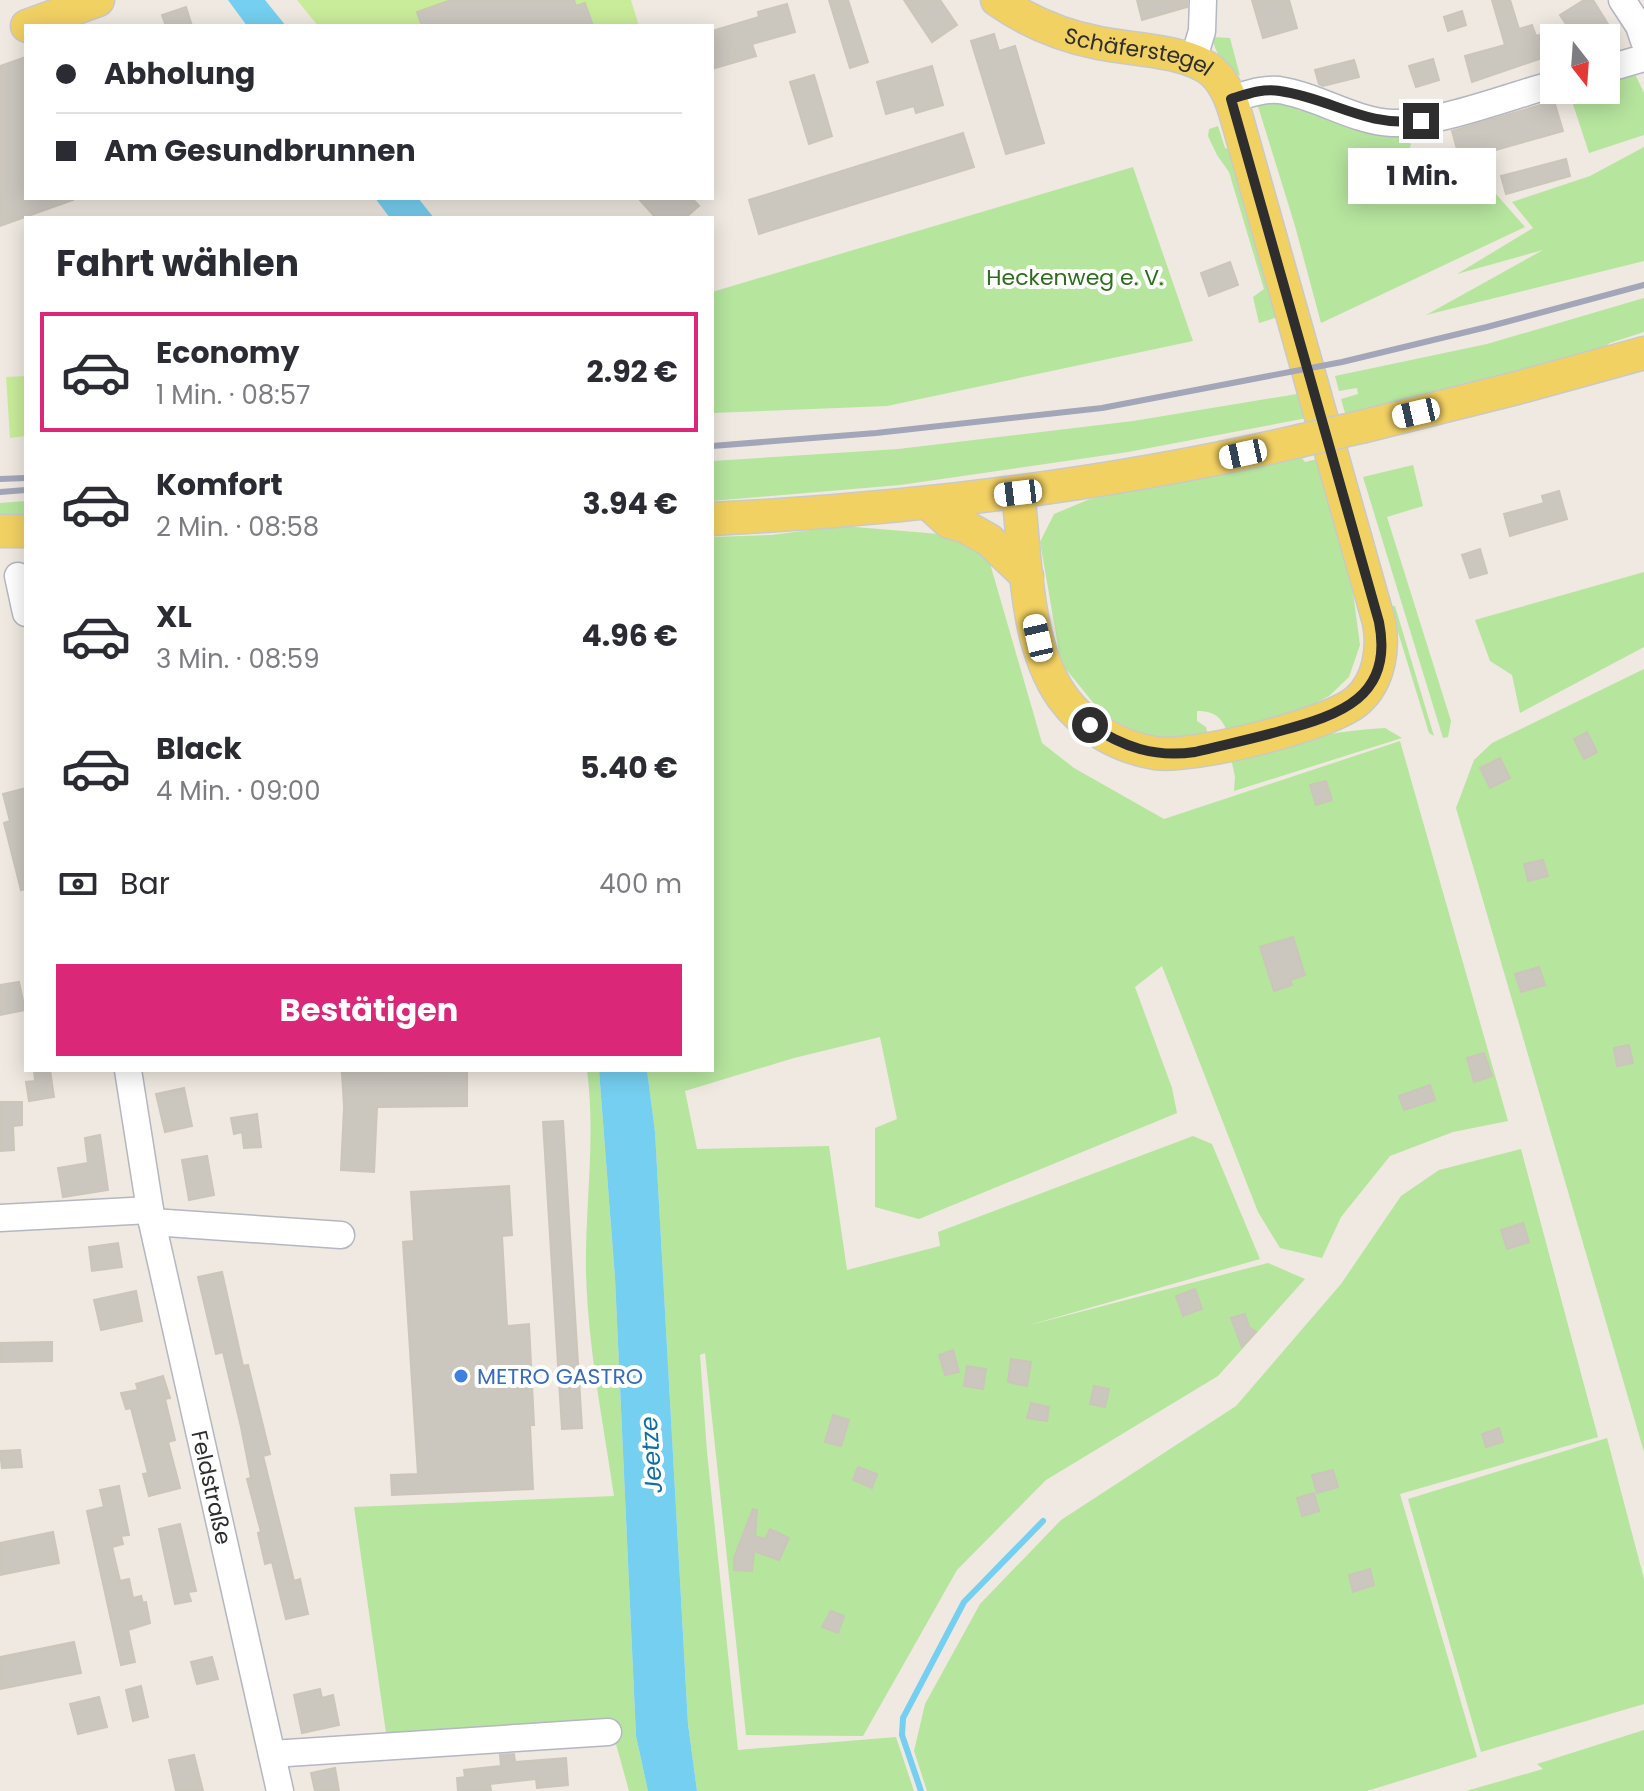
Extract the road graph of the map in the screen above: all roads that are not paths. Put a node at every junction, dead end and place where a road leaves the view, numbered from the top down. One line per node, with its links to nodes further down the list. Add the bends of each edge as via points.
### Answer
1 (98, 0): 5 (main road)
2 (997, 0): 10 (main road, Schäferstegel, via 1068,35)
3 (1203, 0): 10 (street, via 1202,31)
4 (1622, 0): 8 (street)
5 (32, 24)
6 (24, 27): 7 (main road)
7 (0, 37)
8 (1644, 41)
9 (1644, 58): 11 (street)
10 (1193, 61): 13 (main road, Schäferstegel, via 1215,74)
11 (1620, 65)
12 (1540, 88): 13 (street, via 1403,123 1370,119 1279,90)
13 (1231, 99): 21 (main road, Schäferstegel, via 1362,554 1382,637 1373,679 1357,700 1312,723 1176,755 1141,750 1108,737 1064,699 1046,665)
14 (1644, 353): 15 (main road, bridge, via 1299,441)
15 (1018, 493): 16 (main road); 21 (main road, Schäferstegel)
16 (928, 503): 17 (main road); 21 (main road, via 949,522 989,540)
17 (714, 519)
18 (0, 531): 19 (main road)
19 (24, 531)
20 (18, 576): 22 (street)
21 (1027, 576)
22 (24, 604)
23 (128, 1072): 24 (street, Feldstraße)
24 (151, 1216): 25 (street); 26 (street); 28 (street, Feldstraße)
25 (0, 1218)
26 (341, 1235)
27 (608, 1732): 28 (street)
28 (272, 1754): 29 (street, Feldstraße)
29 (280, 1791)

